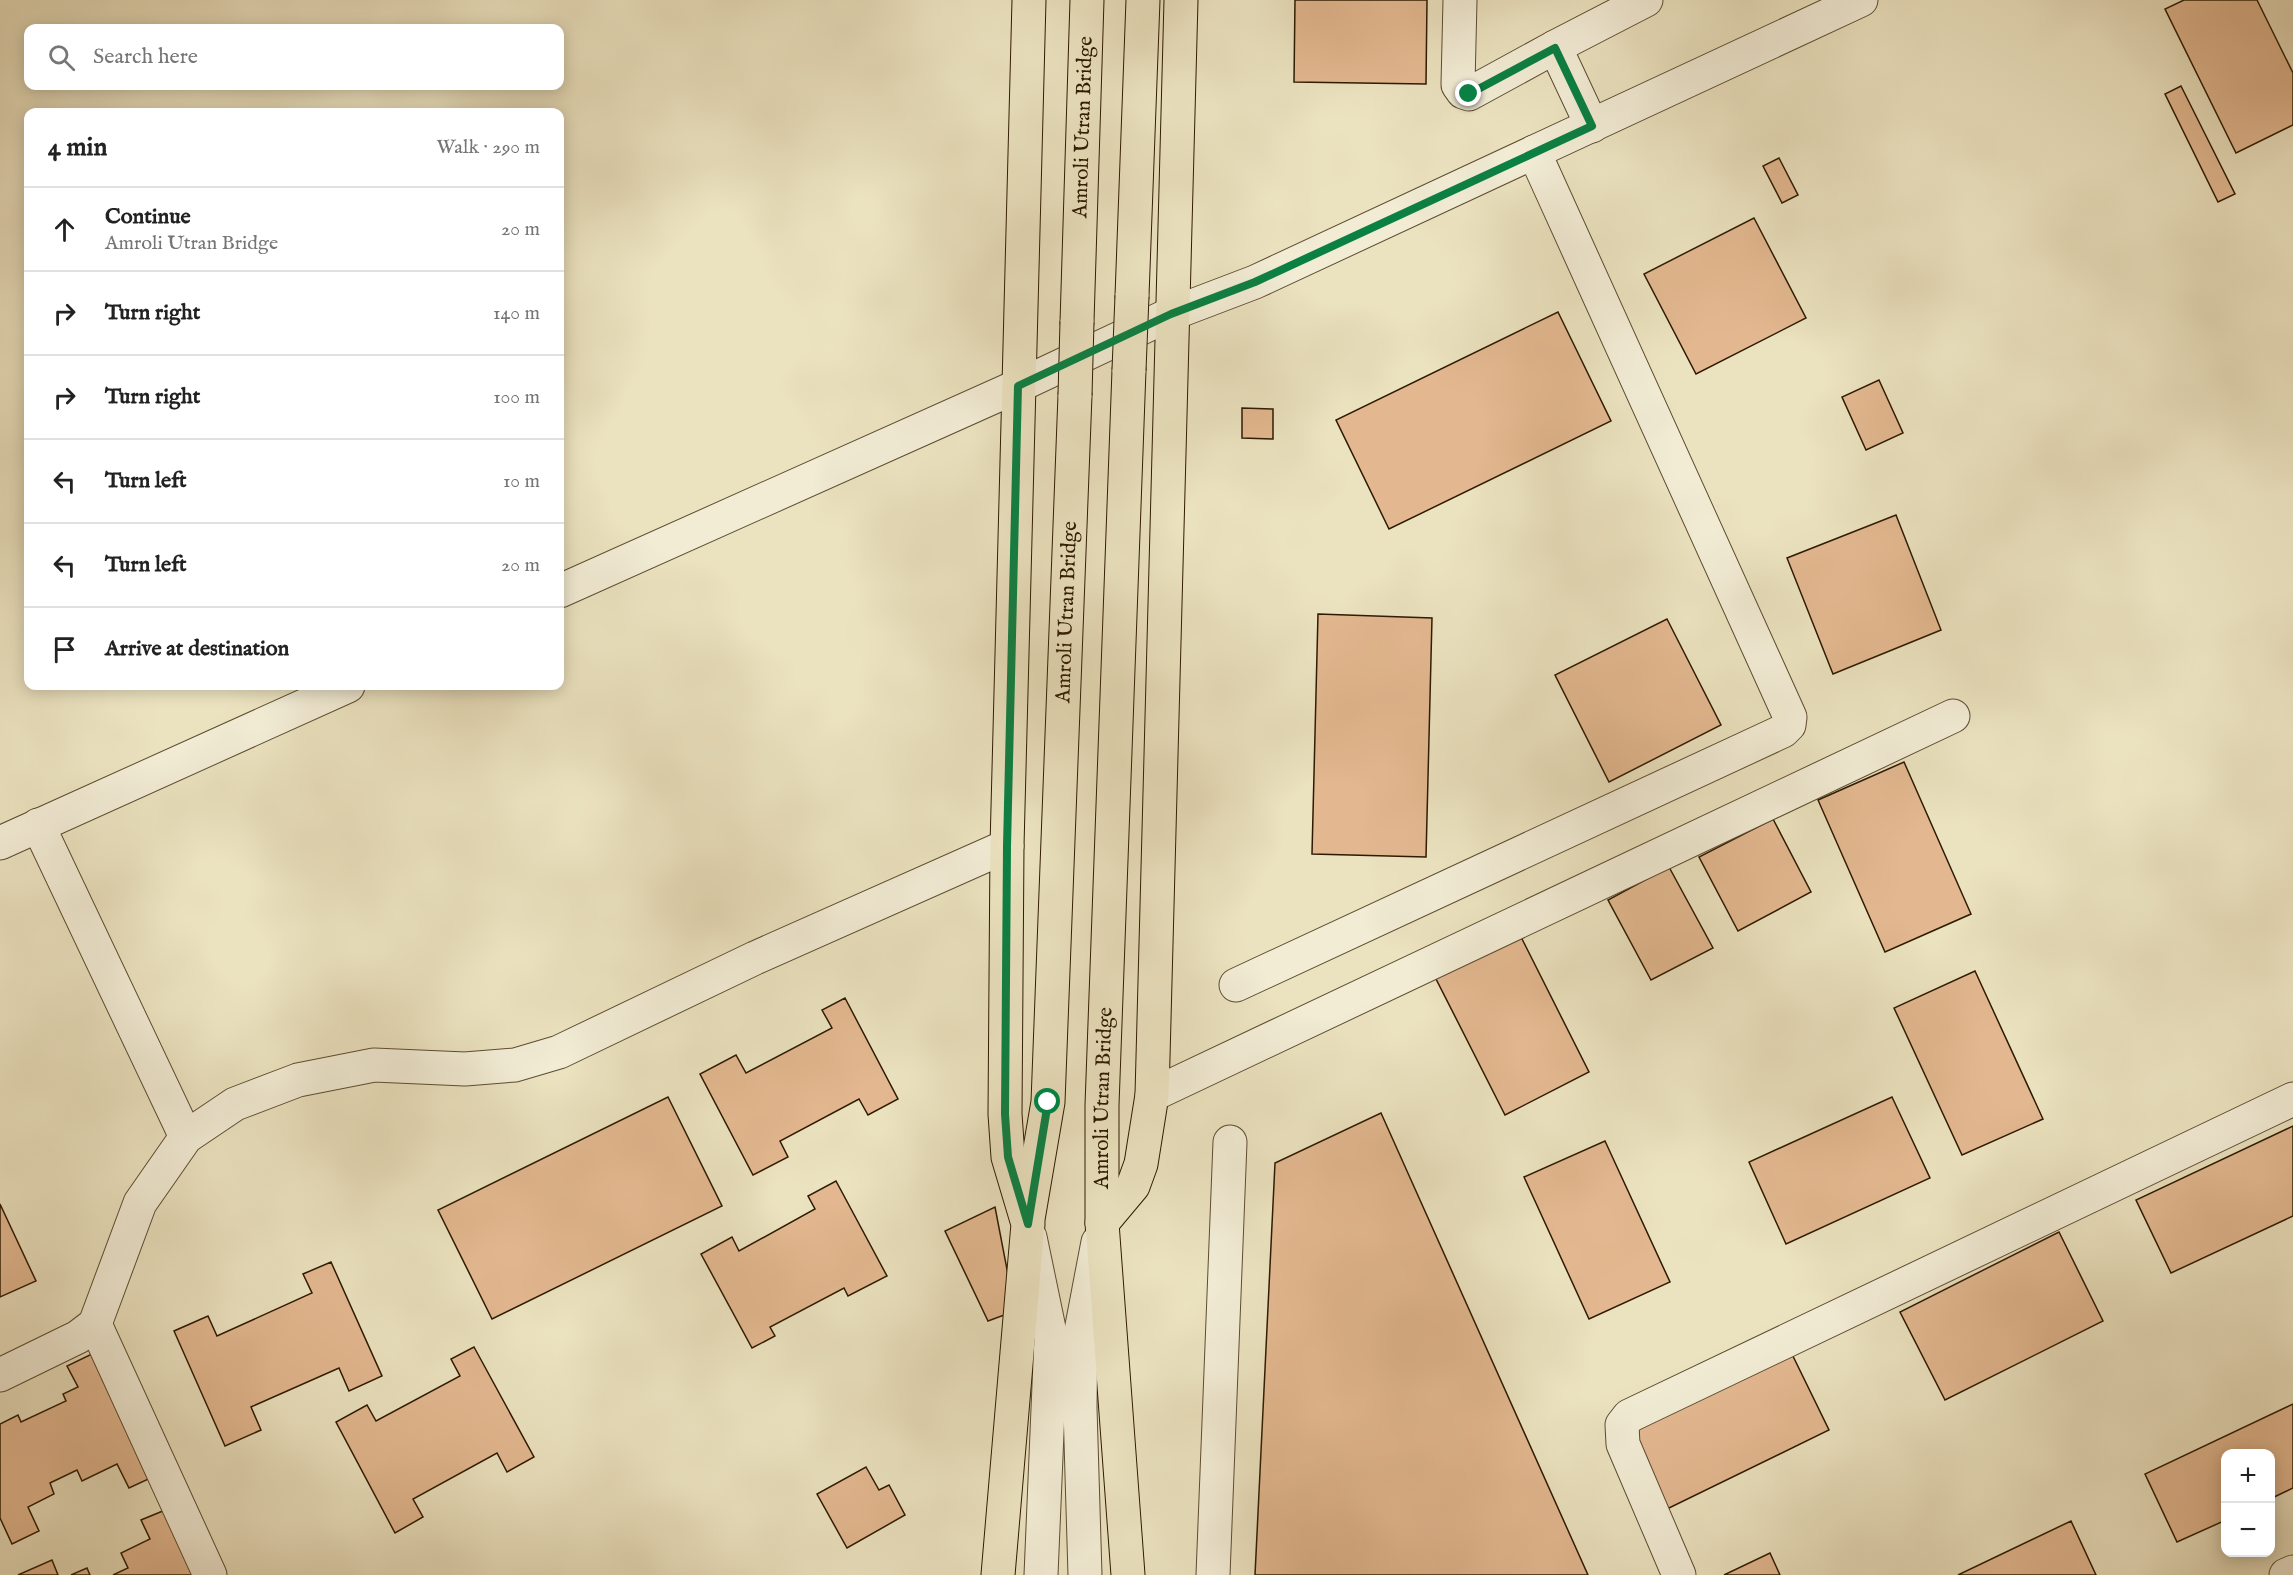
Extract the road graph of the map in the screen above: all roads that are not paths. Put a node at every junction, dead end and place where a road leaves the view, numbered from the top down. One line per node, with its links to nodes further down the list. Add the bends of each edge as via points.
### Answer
1 (1029, 0): 12 (main road)
2 (1087, 0): 25 (main road, Amroli Utran Bridge, bridge, via 1048,1102)
3 (1143, 0): 24 (main road, Amroli Utran Bridge, bridge, via 1102,1094)
4 (1181, 0): 11 (main road)
5 (1460, 0): 8 (street, via 1458,85 1463,92 1469,94)
6 (1646, 0): 8 (street)
7 (1861, 0): 9 (street)
8 (1555, 48): 9 (street)
9 (1592, 126): 10 (street)
10 (1534, 152): 11 (street, via 1255,282); 19 (street, via 1790,717 1789,725)
11 (1171, 314): 12 (street); 20 (main road)
12 (1018, 386): 13 (street); 18 (main road)
13 (564, 589)
14 (339, 690): 16 (street)
15 (1953, 716): 20 (street)
16 (38, 825): 17 (street); 22 (street)
17 (2, 836)
18 (1007, 846): 22 (street, via 755,958 559,1052 515,1065 465,1069 374,1065 298,1080 236,1104); 25 (main road, via 1005,1114 1008,1157)
19 (1236, 985)
20 (1152, 1095): 24 (main road, via 1137,1175)
21 (2293, 1099): 35 (street, via 1629,1416 1622,1425 1623,1444)
22 (186, 1137): 26 (street, via 140,1203)
23 (1230, 1142): 34 (street)
24 (1102, 1223): 32 (street, via 1081,1331); 33 (main road, Amroli Utran Bridge)
25 (1028, 1224): 30 (main road, Amroli Utran Bridge); 31 (street, via 1051,1338)
26 (95, 1324): 27 (street, via 78,1337); 29 (street)
27 (0, 1375)
28 (2293, 1572): 36 (street)
29 (210, 1575)
30 (998, 1575)
31 (1041, 1575)
32 (1085, 1575)
33 (1128, 1575)
34 (1214, 1575)
35 (1679, 1575)
36 (2286, 1575)

